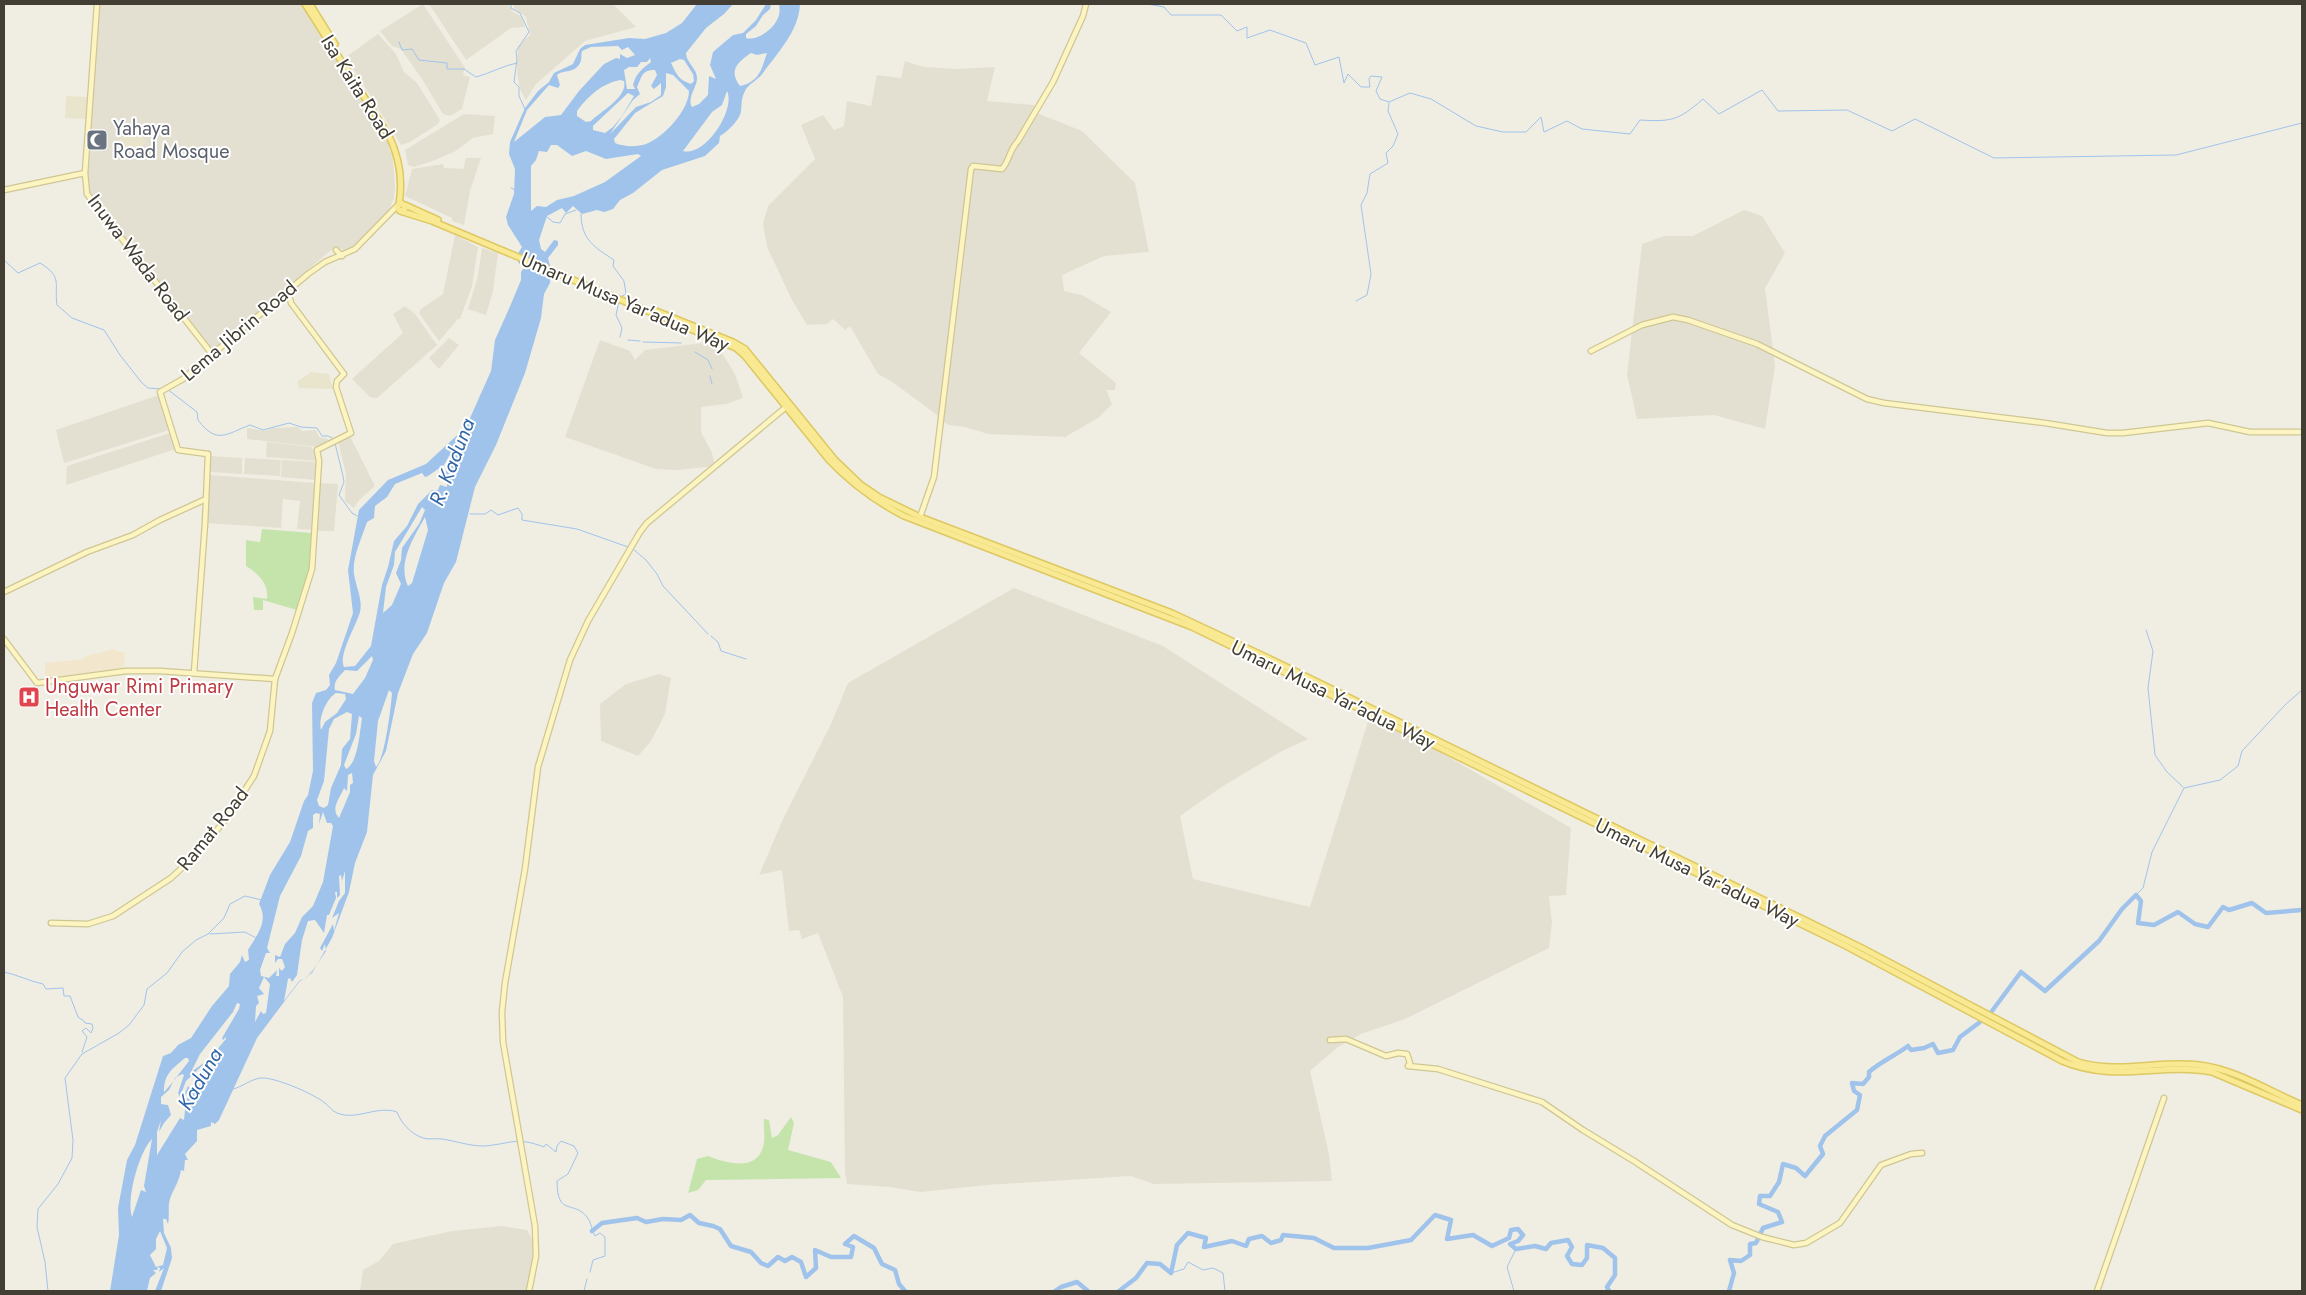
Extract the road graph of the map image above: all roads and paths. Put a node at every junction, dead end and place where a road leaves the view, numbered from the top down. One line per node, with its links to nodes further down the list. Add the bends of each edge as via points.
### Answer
1 (97, 4): 6 (street, Inuwa Wada Road)
2 (305, 4): 5 (main road, Isa Kaita Road)
3 (310, 4): 5 (main road, Isa Kaita Road)
4 (1086, 4): 21 (street, via 1053,82 1011,148 1005,166 1002,169 973,166 971,169 934,477)
5 (382, 121): 8 (main road, Isa Kaita Road, via 399,152)
6 (85, 173): 7 (street); 17 (street, Inuwa Wada Road, via 85,184 92,202)
7 (4, 190)
8 (401, 204): 9 (main road, via 406,209); 10 (street); 11 (main road, Umaru Musa Yar'adua Way)
9 (402, 211): 10 (street); 11 (main road, Umaru Musa Yar'adua Way)
10 (388, 217): 13 (street, via 355,249)
11 (486, 243): 14 (main road, Umaru Musa Yar'adua Way)
12 (336, 250): 13 (street)
13 (342, 256): 15 (street, Lema Jibrin Road, via 325,262)
14 (564, 275): 18 (main road, Umaru Musa Yar'adua Way, via 736,348); 21 (main road, Umaru Musa Yar'adua Way, via 740,345 847,472 878,496)
15 (288, 291): 17 (street, Lema Jibrin Road); 26 (street, Ramat Road, via 291,303 344,374 336,388 351,432 317,450 312,569)
16 (1591, 351): 19 (street, via 1637,328 1673,317 1702,323 1757,344 1867,398 1884,403 2107,433 2208,423 2250,432)
17 (212, 354): 20 (street, Lema Jibrin Road, via 183,379 160,392 177,449 208,454)
18 (788, 408): 22 (main road, Umaru Musa Yar'adua Way, via 828,460 856,486 888,508); 34 (street, via 644,528 629,548 588,621 565,673 538,767 502,1012 503,1042 536,1221 537,1240)
19 (2302, 432)
20 (206, 499): 23 (street); 25 (street)
21 (920, 517): 22 (main road, Umaru Musa Yar'adua Way)
22 (930, 523): 28 (main road, Umaru Musa Yar'adua Way, via 1177,618)
23 (4, 592)
24 (4, 639): 25 (street, via 38,683 126,671)
25 (194, 674): 26 (street)
26 (275, 679): 27 (street, Ramat Road, via 271,726 256,772 226,819 194,859 112,916 88,924)
27 (51, 923)
28 (1847, 944): 31 (main road, Umaru Musa Yar'adua Way, via 2078,1062 2106,1068 2214,1067); 32 (main road, Umaru Musa Yar'adua Way, via 2077,1067 2106,1073 2197,1069 2212,1072)
29 (1330, 1040): 33 (street, via 1346,1039 1386,1056 1407,1054 1408,1066 1438,1070 1542,1102 1732,1225 1794,1245 1806,1243 1840,1222 1881,1164)
30 (2164, 1098): 35 (street)
31 (2302, 1105)
32 (2302, 1110)
33 (1922, 1153)
34 (529, 1291)
35 (2097, 1291)

